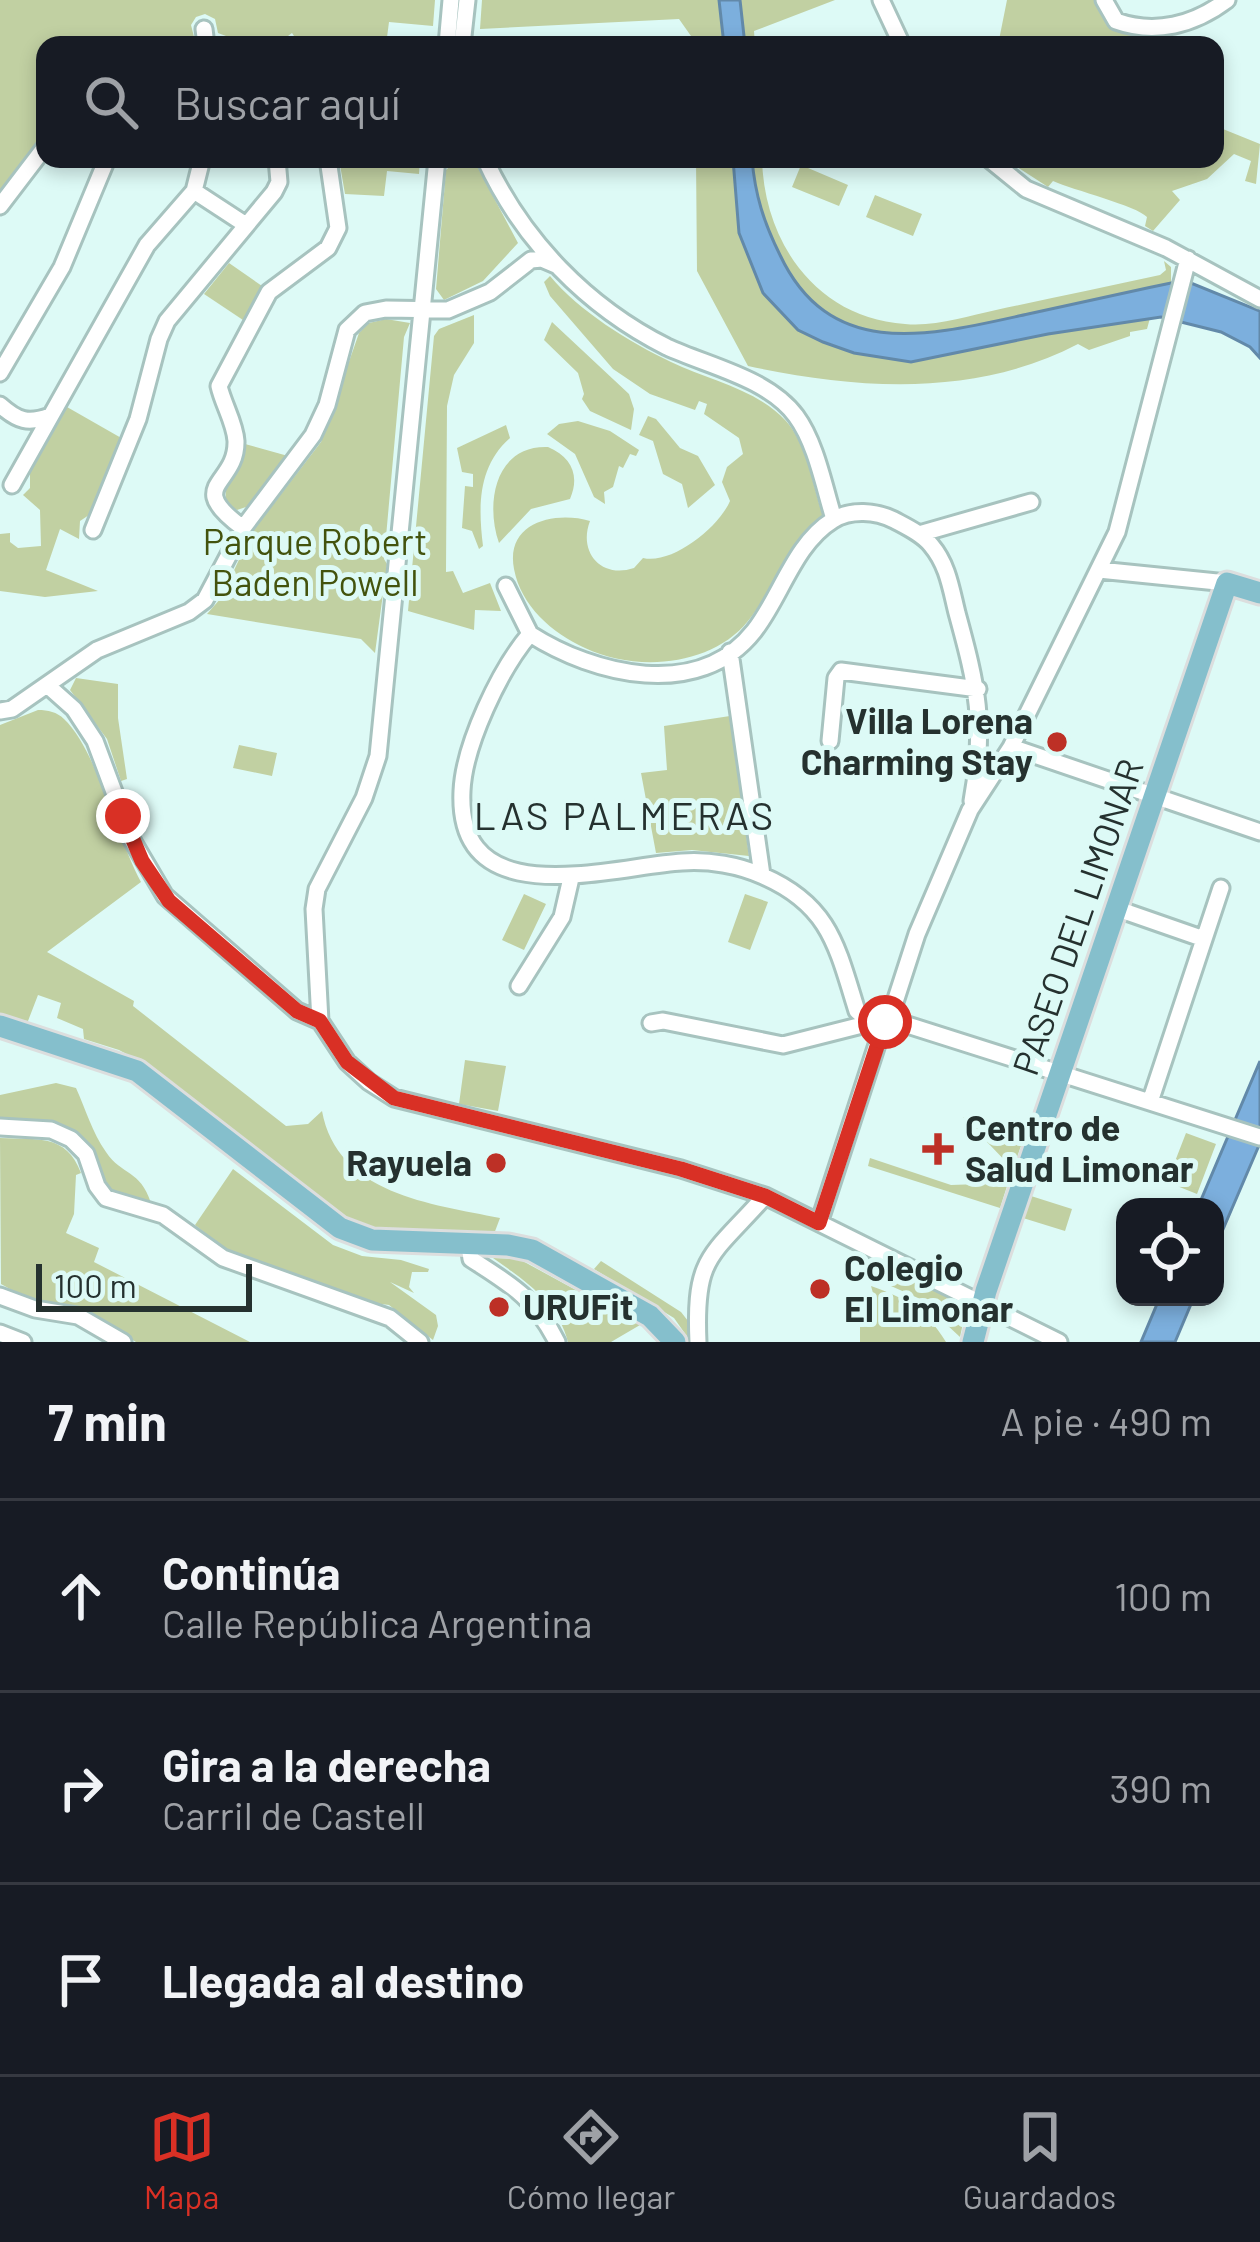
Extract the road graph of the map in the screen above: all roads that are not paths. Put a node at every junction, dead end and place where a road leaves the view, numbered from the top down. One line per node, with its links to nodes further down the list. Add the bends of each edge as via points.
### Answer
1 (452, 0): 6 (street)
2 (467, 0): 7 (street)
3 (881, 0): 8 (street)
4 (1104, 0): 5 (street, via 1116,21 1139,29 1185,23)
5 (1227, 0)
6 (448, 36)
7 (463, 36)
8 (898, 36)
9 (36, 159): 18 (street)
10 (103, 168): 26 (street, via 62,267)
11 (200, 168): 17 (street)
12 (278, 168): 20 (street, via 274,192)
13 (329, 168): 32 (street, via 338,228 328,248 269,292 219,386 236,438 215,499)
14 (435, 168): 25 (street)
15 (490, 168): 19 (street)
16 (1000, 168): 22 (street, via 1027,189)
17 (194, 191): 20 (street); 28 (street, via 148,245)
18 (0, 206)
19 (521, 223): 21 (street); 23 (street, via 526,238)
20 (246, 225): 33 (street, via 167,321 139,419)
21 (556, 265): 23 (street, via 531,260); 31 (street, via 622,320 784,404 805,431)
22 (1187, 266): 24 (street); 35 (street, via 1118,532)
23 (515, 269): 25 (street, via 490,292 448,310)
24 (1260, 299)
25 (422, 311): 32 (street, via 365,313 347,330 313,435); 55 (street, via 378,757 317,889)
26 (2, 366)
27 (0, 405): 28 (street, via 32,422)
28 (50, 416): 29 (street)
29 (12, 484)
30 (1031, 502): 34 (street)
31 (834, 519): 34 (street, via 886,516); 40 (street, via 795,561 752,634)
32 (243, 528): 41 (street, via 206,600 97,650)
33 (93, 530)
34 (919, 535): 42 (street, via 944,564)
35 (1099, 570): 36 (street); 45 (street)
36 (1227, 583): 38 (main road); 46 (main road, PASEO DEL LIMONAR)
37 (506, 586): 39 (street)
38 (1260, 593)
39 (530, 634): 40 (street, via 615,671 665,676); 50 (street, via 470,749 464,820 472,841 500,864)
40 (730, 652): 49 (street)
41 (47, 686): 43 (street); 55 (street, via 94,741 132,840 165,896 297,1011)
42 (978, 689): 44 (street, via 841,671); 47 (street, via 981,736)
43 (0, 711)
44 (830, 741)
45 (1011, 747): 46 (street); 47 (street)
46 (1154, 796): 48 (street); 52 (main road, PASEO DEL LIMONAR)
47 (970, 810): 56 (street, via 895,1002)
48 (1260, 832)
49 (762, 875): 50 (street, via 683,862); 56 (street, via 807,901 831,931 857,1011)
50 (571, 878): 54 (street, via 562,917)
51 (1221, 888): 53 (street)
52 (1115, 908): 53 (street); 59 (main road, PASEO DEL LIMONAR)
53 (1204, 938): 60 (street)
54 (519, 986)
55 (320, 1021): 63 (street, via 347,1062 394,1098)
56 (877, 1022): 57 (street, via 783,1046); 59 (street); 64 (street)
57 (651, 1024)
58 (0, 1026): 65 (main road, via 137,1072 356,1236)
59 (1059, 1074): 60 (street); 67 (main road, PASEO DEL LIMONAR)
60 (1150, 1102): 62 (street)
61 (0, 1127): 71 (street, via 71,1139 106,1198 164,1214 224,1258 391,1318)
62 (1260, 1138)
63 (765, 1196): 64 (street); 74 (street, via 706,1261 696,1300)
64 (819, 1223): 67 (street)
65 (469, 1245): 72 (street, via 471,1259 514,1285); 73 (main road, via 532,1250 650,1316)
66 (0, 1296): 70 (street, via 78,1316)
67 (982, 1304): 75 (main road, PASEO DEL LIMONAR); 76 (street)
68 (0, 1333): 69 (street)
69 (23, 1342)
70 (123, 1342)
71 (420, 1342)
72 (557, 1342)
73 (675, 1342)
74 (698, 1342)
75 (973, 1342)
76 (1060, 1342)

